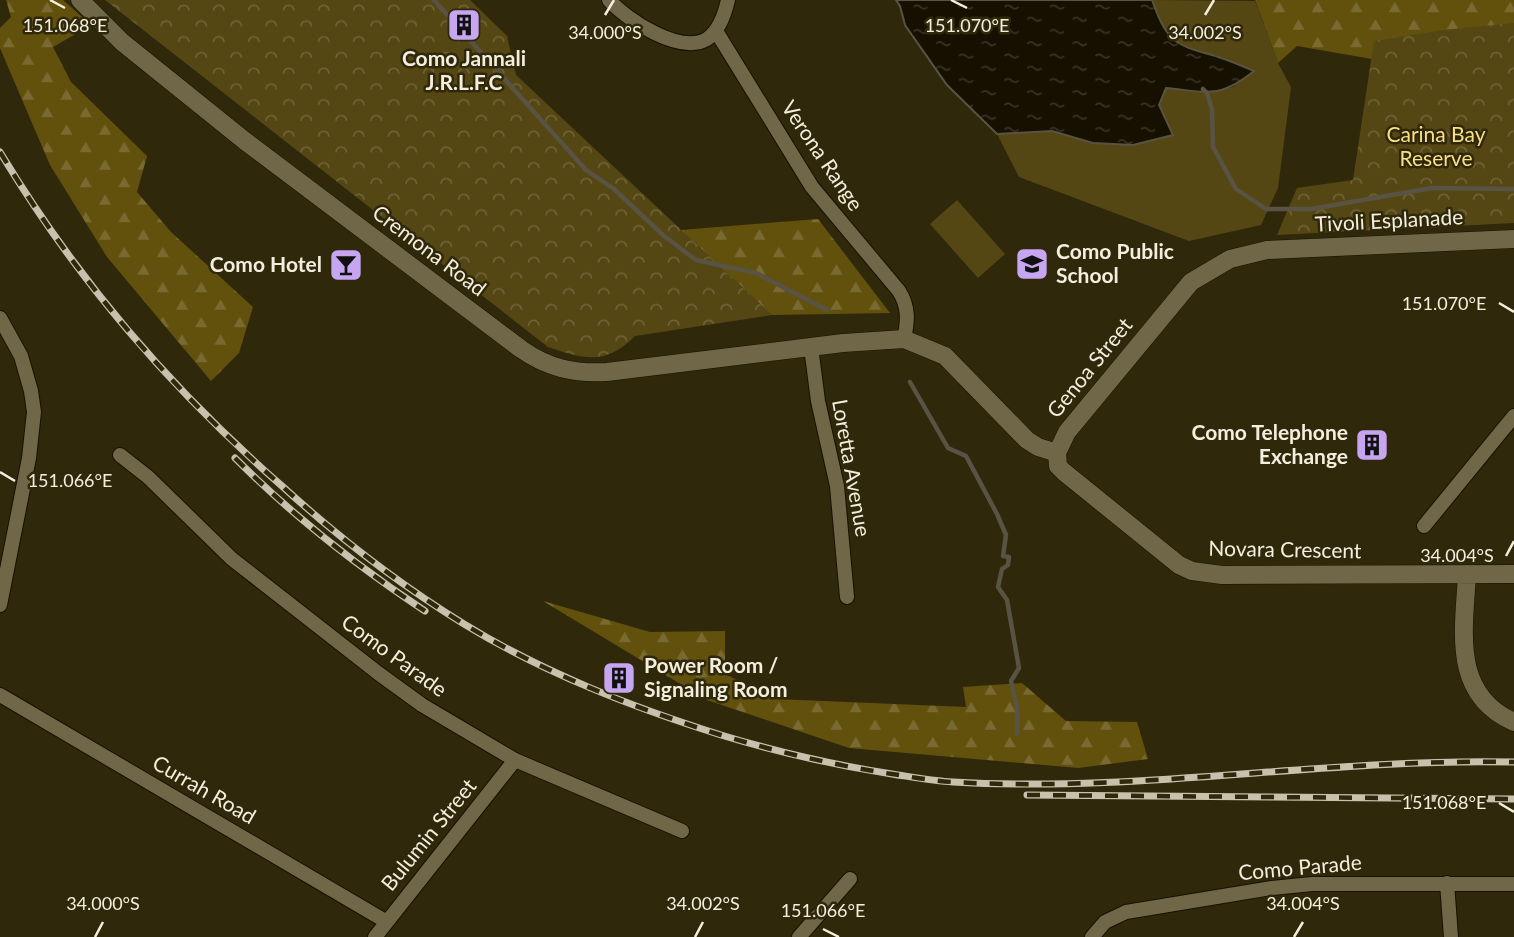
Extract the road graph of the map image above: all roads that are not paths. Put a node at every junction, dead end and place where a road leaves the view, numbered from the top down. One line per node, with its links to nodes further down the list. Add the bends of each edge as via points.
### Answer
1 (80, 0): 9 (street, Cremona Road, via 122,42 246,141 544,363 564,371 597,373)
2 (609, 0): 4 (street, via 630,19 670,39 698,42)
3 (728, 0): 4 (street)
4 (716, 30): 8 (street, Verona Range, via 812,187 906,302)
5 (1514, 239): 6 (street, Tivoli Esplanade)
6 (1267, 250): 11 (street, Genoa Street, via 1230,259 1191,282 1067,432)
7 (0, 318): 17 (street, via 21,356 34,412)
8 (904, 339): 9 (street); 11 (street, via 944,356 1027,440)
9 (811, 347): 16 (street, Loretta Avenue, via 837,486)
10 (1514, 416): 13 (street)
11 (1056, 453): 14 (street, Novara Crescent, via 1058,467 1163,554 1192,571 1222,575)
12 (120, 455): 20 (street, Como Parade, via 232,559 301,614 422,705)
13 (1424, 526)
14 (1467, 574): 15 (street, Novara Crescent); 19 (street, via 1469,675 1480,698)
15 (1514, 574)
16 (847, 597)
17 (0, 606)
18 (0, 695): 25 (street, Currah Road)
19 (1514, 722)
20 (515, 760): 21 (street, Como Parade); 25 (street, Bulumin Street)
21 (682, 831)
22 (850, 879): 28 (street)
23 (1447, 883): 24 (street, Como Parade); 26 (street, Como Parade, via 1272,888 1126,912); 29 (street)
24 (1514, 884)
25 (387, 922): 27 (street, Bulumin Street)
26 (1095, 933)
27 (375, 937)
28 (799, 937)
29 (1451, 937)

